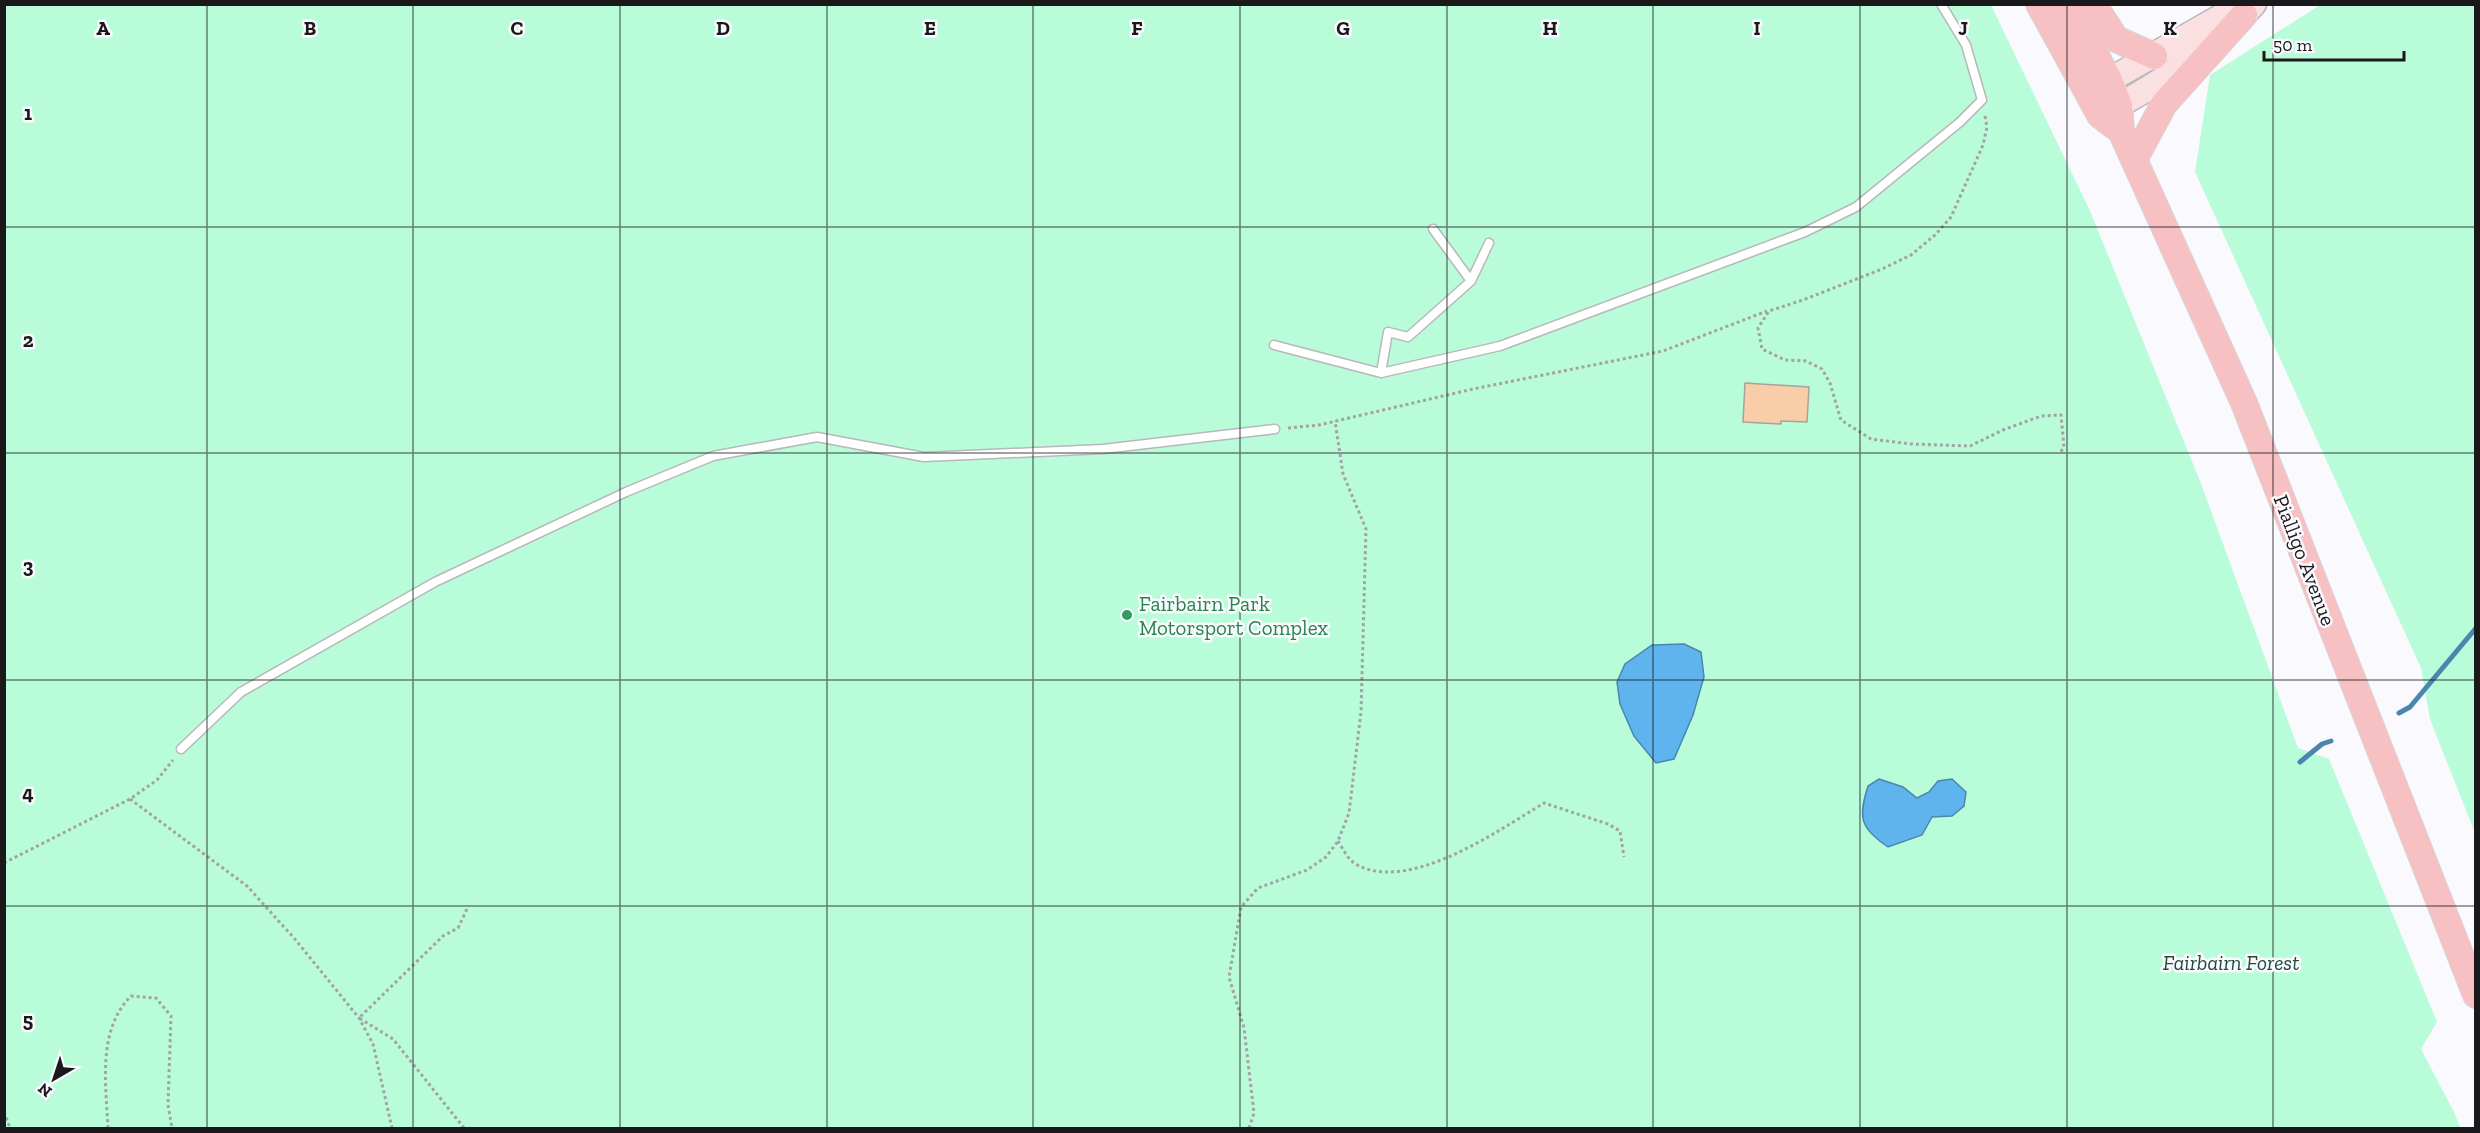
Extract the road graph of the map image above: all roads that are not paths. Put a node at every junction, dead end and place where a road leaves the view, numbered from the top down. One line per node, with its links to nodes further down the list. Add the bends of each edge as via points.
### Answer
1 (1941, 4): 15 (lane, via 1966,45 1982,100 1856,207 1805,232 1500,345)
2 (2039, 4): 8 (main road, Pialligo Avenue)
3 (2068, 4): 7 (main road, Pialligo Avenue)
4 (2093, 4): 6 (main road, via 2116,39)
5 (2247, 8): 6 (main road); 9 (main road); 10 (main road, via 2164,104)
6 (2154, 56): 7 (main road)
7 (2109, 80): 8 (main road); 9 (main road, Pialligo Avenue)
8 (2087, 92): 9 (main road, Pialligo Avenue)
9 (2113, 117): 10 (main road, Pialligo Avenue)
10 (2134, 160): 18 (main road, Pialligo Avenue, via 2244,403)
11 (1433, 229): 13 (lane)
12 (1489, 243): 13 (lane)
13 (1471, 281): 15 (lane, via 1408,337 1388,332)
14 (1274, 345): 15 (lane)
15 (1381, 373)
16 (1275, 429): 17 (lane, via 1103,449 924,457 817,437 714,456 626,492 435,582 241,693)
17 (182, 749)
18 (2475, 995)

